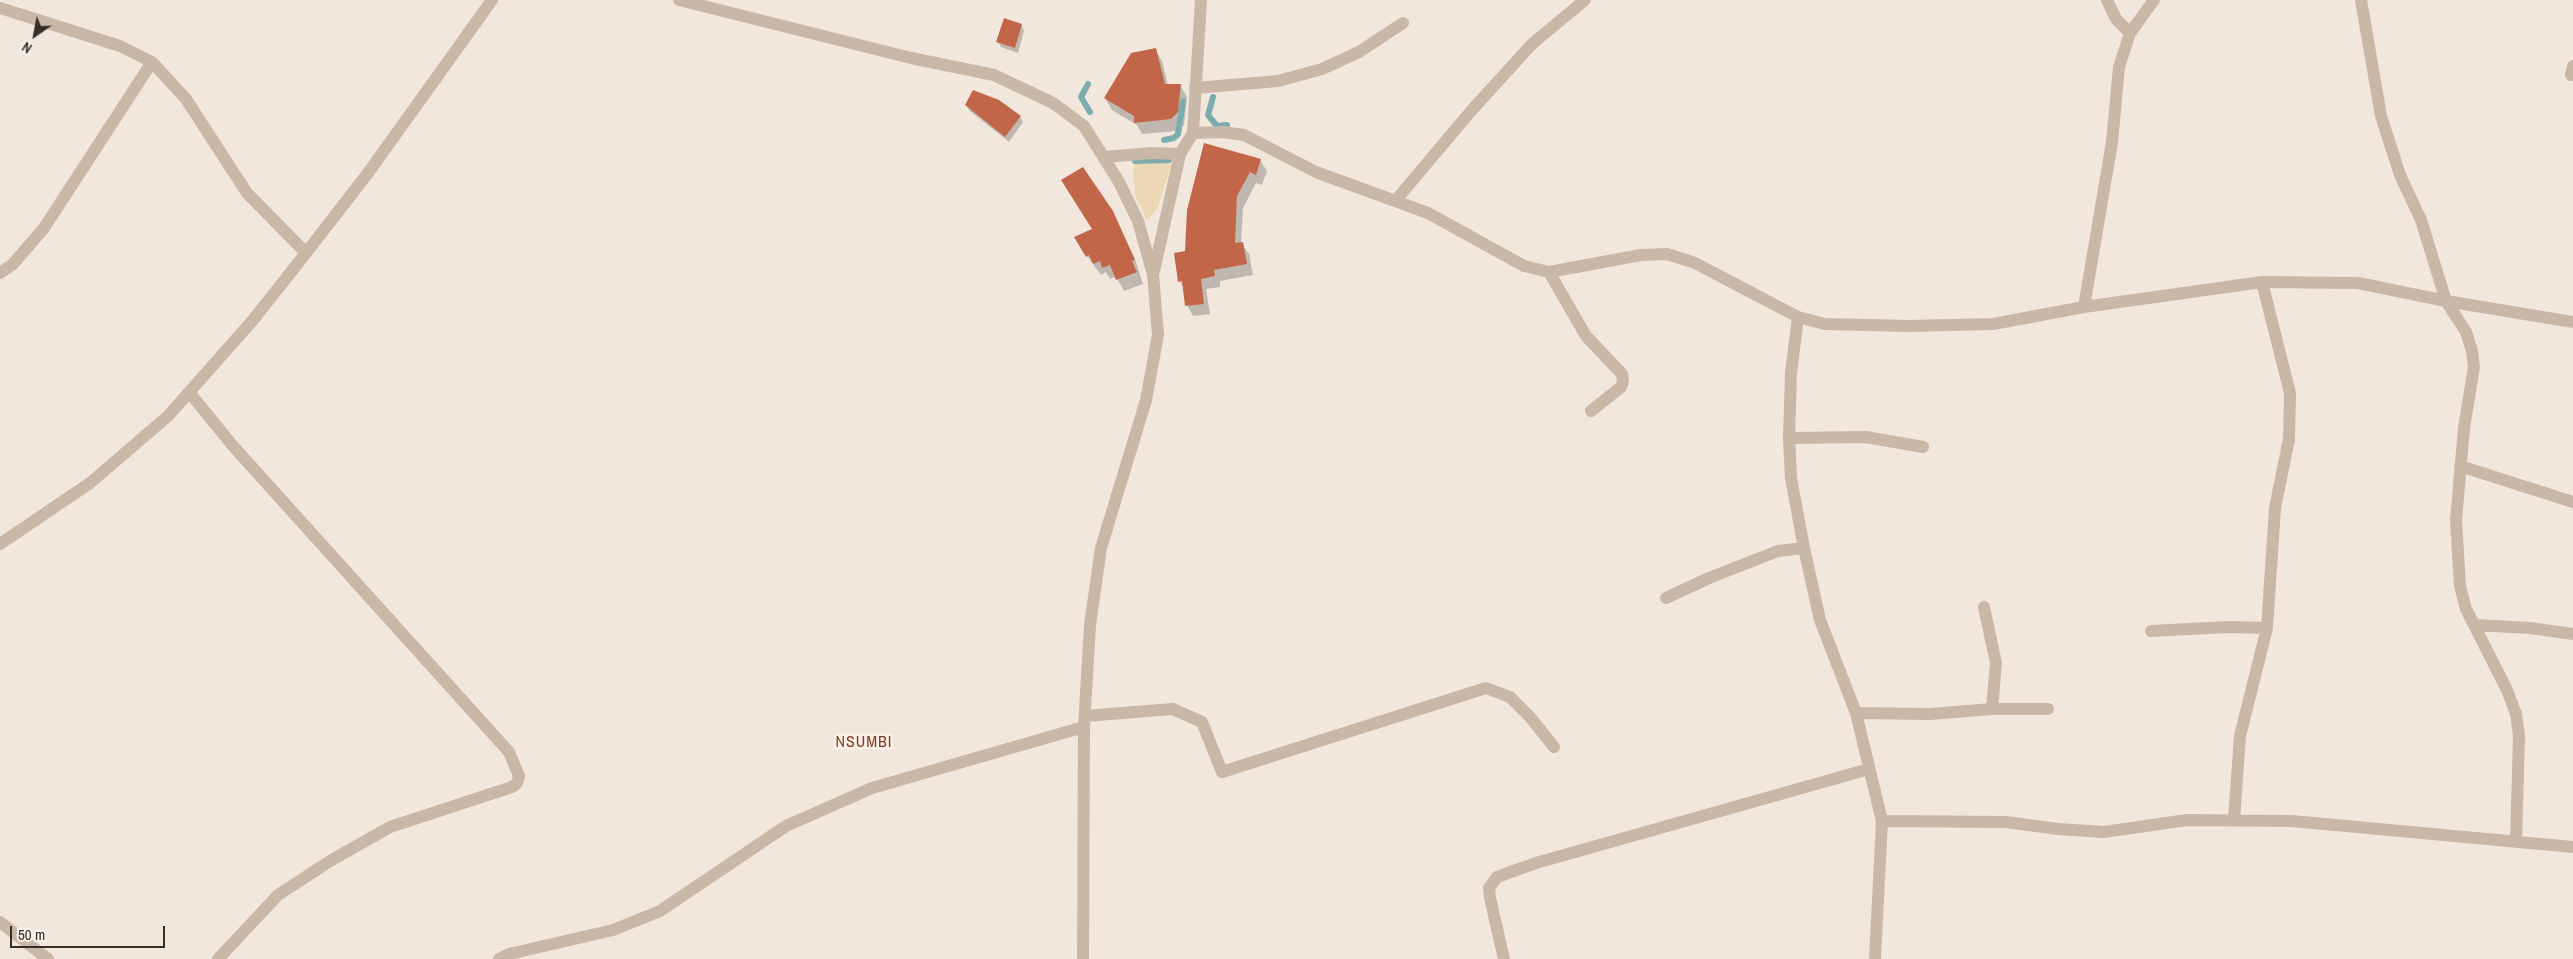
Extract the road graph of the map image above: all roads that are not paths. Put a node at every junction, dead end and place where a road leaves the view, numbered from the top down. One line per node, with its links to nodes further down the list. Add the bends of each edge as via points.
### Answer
1 (492, 0): 17 (street, via 374,165)
2 (679, 0): 15 (street, via 911,58 994,75 1053,103 1084,126)
3 (1200, 0): 12 (street)
4 (1585, 0): 16 (street, via 1532,44)
5 (2107, 0): 10 (street, via 2116,19)
6 (2154, 0): 10 (street)
7 (2361, 0): 22 (street, via 2381,116)
8 (0, 8): 11 (street, via 120,46)
9 (1403, 23): 12 (street, via 1359,52 1322,69 1278,81)
10 (2130, 33): 23 (street, via 2119,67 2112,142)
11 (152, 62): 17 (street, via 186,99 247,193); 19 (street, via 44,228 14,264)
12 (1195, 88): 13 (street)
13 (1193, 133): 14 (street); 16 (street, via 1244,135 1316,172)
14 (1180, 154): 15 (street); 20 (street)
15 (1104, 157): 20 (street, via 1138,221)
16 (1396, 200): 18 (street, via 1428,213 1524,266)
17 (306, 253): 26 (street, via 253,320)
18 (1549, 272): 24 (street, via 1641,255 1667,254 1695,263); 27 (street, via 1586,336 1622,374 1621,387)
19 (0, 273)
20 (1153, 274): 43 (street, via 1158,335 1146,400 1101,548 1090,625)
21 (2262, 282): 22 (street, via 2358,283); 23 (street); 37 (street, via 2290,393 2289,439 2275,508)
22 (2446, 301): 25 (street); 30 (street, via 2466,332 2474,367)
23 (2084, 307): 24 (street, via 1984,324 1825,324)
24 (1798, 317): 28 (street, via 1791,374)
25 (2573, 322)
26 (189, 392): 32 (street, via 168,416 90,483); 52 (street, via 233,446 509,752 519,776 512,787 390,827 330,860 278,895)
27 (1591, 411)
28 (1789, 438): 29 (street, via 1866,438); 33 (street, via 1791,478)
29 (1923, 447)
30 (2460, 466): 31 (street); 36 (street, via 2456,520 2460,586 2466,609)
31 (2573, 502)
32 (0, 544)
33 (1804, 548): 34 (street, via 1778,551); 42 (street, via 1820,620)
34 (1666, 598)
35 (1984, 607): 40 (street, via 1996,663)
36 (2475, 625): 39 (street); 48 (street, via 2516,714 2519,736)
37 (2267, 628): 38 (street); 47 (street, via 2240,736)
38 (2151, 631)
39 (2573, 634)
40 (1992, 709): 41 (street); 42 (street, via 1930,714)
41 (2048, 709)
42 (1856, 713): 45 (street)
43 (1084, 722): 44 (street, via 1173,709 1202,722 1222,772 1486,688 1510,697); 53 (street, via 872,788 786,826 660,911 612,930); 54 (street)
44 (1554, 747)
45 (1869, 769): 46 (street); 55 (street, via 1545,860 1497,877 1489,888)
46 (1882, 820): 47 (street, via 2006,822 2104,832 2186,820); 56 (street)
47 (2234, 820): 48 (street, via 2292,821)
48 (2516, 842): 49 (street)
49 (2573, 847)
50 (0, 922): 51 (street)
51 (48, 959)
52 (218, 959)
53 (499, 959)
54 (1083, 959)
55 (1504, 959)
56 (1875, 959)

